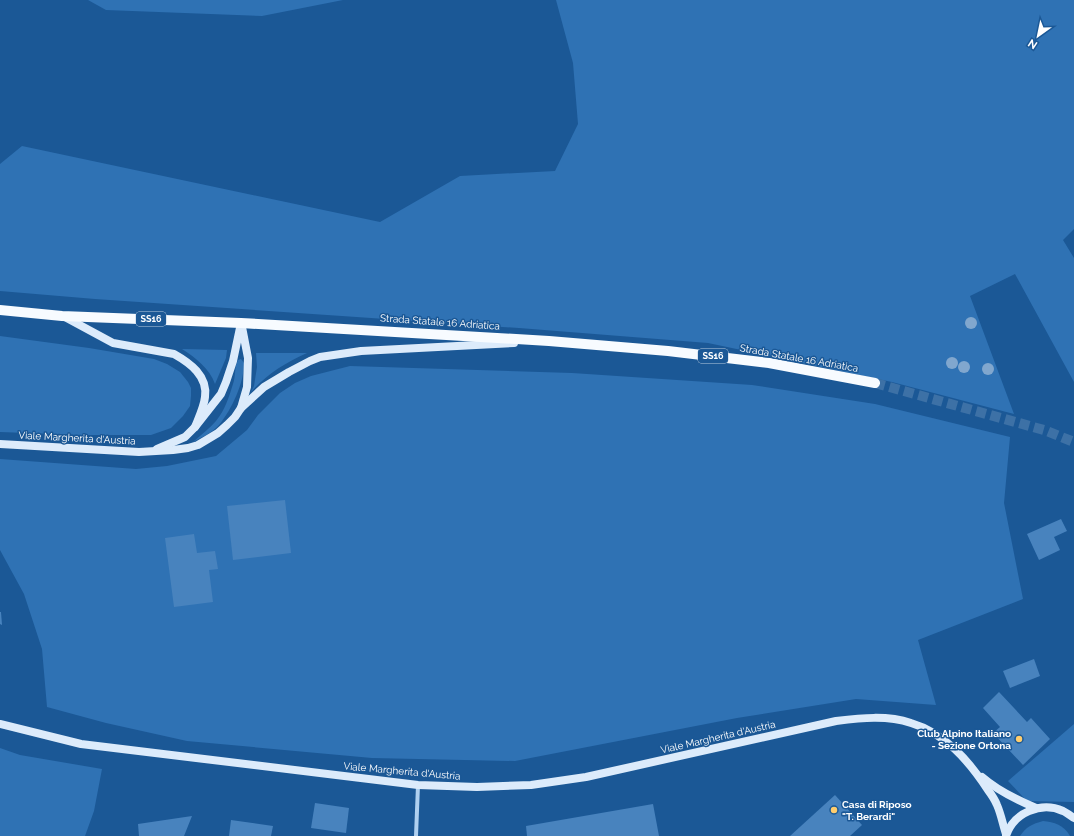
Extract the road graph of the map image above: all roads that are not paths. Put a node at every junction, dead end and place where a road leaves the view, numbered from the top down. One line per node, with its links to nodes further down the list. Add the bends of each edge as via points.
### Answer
1 (0, 310): 2 (main road, Strada Statale 16 Adriatica / SS16)
2 (62, 316): 3 (main road, Strada Statale 16 Adriatica / SS16); 7 (main road, Viale Margherita d'Austria, via 113,343 174,354 192,366 202,376 205,385 202,409)
3 (241, 323): 4 (main road, Strada Statale 16 Adriatica / SS16); 6 (main road, Viale Margherita d'Austria, via 248,358 247,387); 7 (main road, Viale Margherita d'Austria, via 226,382 217,399)
4 (549, 341): 5 (main road, Strada Statale 16 Adriatica / SS16, via 769,363); 6 (main road, Viale Margherita d'Austria, via 361,351 320,357 264,388)
5 (875, 383)
6 (241, 408): 9 (main road, Viale Margherita d'Austria, via 227,425 198,445)
7 (195, 426): 9 (main road, Viale Margherita d'Austria, via 185,437)
8 (0, 444): 9 (main road, Viale Margherita d'Austria)
9 (152, 451)
10 (0, 724): 12 (main road, Viale Margherita d'Austria, via 81,744)
11 (974, 770): 12 (main road, Viale Margherita d'Austria, via 949,743 924,727 897,720 866,718 836,721 586,777 530,785 477,787); 13 (main road, Viale Margherita d'Austria, via 1003,792); 15 (main road, Viale Margherita d'Austria, via 997,804)
12 (418, 784): 16 (street)
13 (1036, 808): 14 (main road, via 1050,807); 15 (main road, via 1023,813 1013,822)
14 (1074, 818)
15 (1006, 835)
16 (416, 836)

